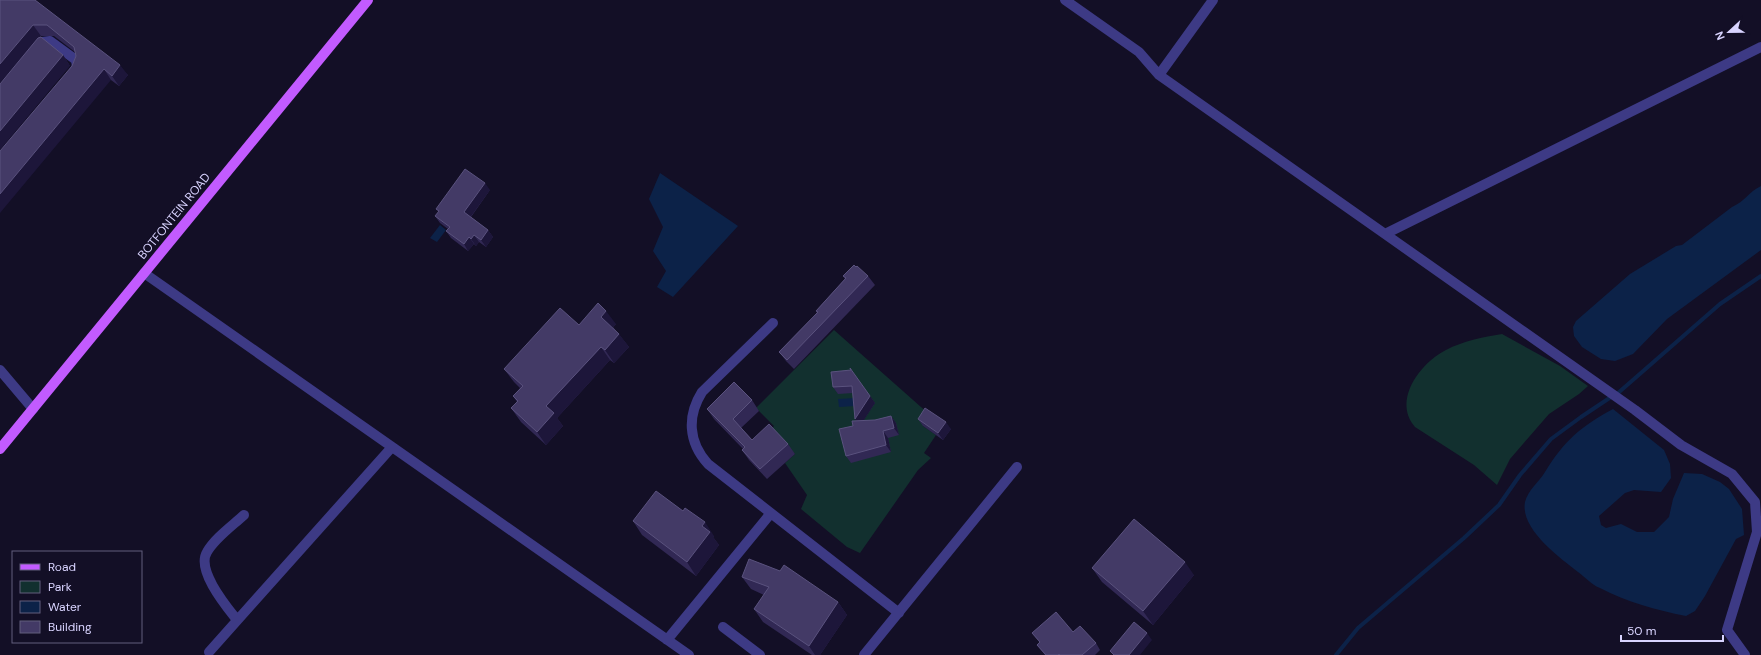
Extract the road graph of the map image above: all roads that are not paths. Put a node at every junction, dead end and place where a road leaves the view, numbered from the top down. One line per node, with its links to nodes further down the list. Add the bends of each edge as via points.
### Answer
1 (368, 0): 9 (main road, BOTFONTEIN ROAD)
2 (1065, 0): 6 (street, via 1139,52)
3 (1213, 0): 6 (street)
4 (1761, 47): 8 (street)
5 (28, 59): 7 (street, via 42,42 50,41 76,60 77,67)
6 (1159, 75): 8 (street)
7 (69, 78)
8 (1385, 234): 26 (street, via 1681,445 1732,474 1755,502 1757,532 1727,630)
9 (144, 273): 12 (main road, BOTFONTEIN ROAD); 13 (street)
10 (773, 323): 16 (street, via 702,392 694,408 691,427 694,443 705,460)
11 (0, 370): 12 (street)
12 (33, 409): 14 (main road, BOTFONTEIN ROAD)
13 (392, 447): 19 (street); 21 (street)
14 (0, 449)
15 (1017, 467): 18 (street)
16 (771, 513): 18 (street); 21 (street)
17 (244, 515): 19 (street, via 206,553 204,563 206,574)
18 (899, 613): 25 (street)
19 (237, 620): 22 (street)
20 (722, 627): 24 (street)
21 (667, 640): 23 (street)
22 (209, 652)
23 (689, 655)
24 (760, 655)
25 (864, 655)
26 (1745, 655)

